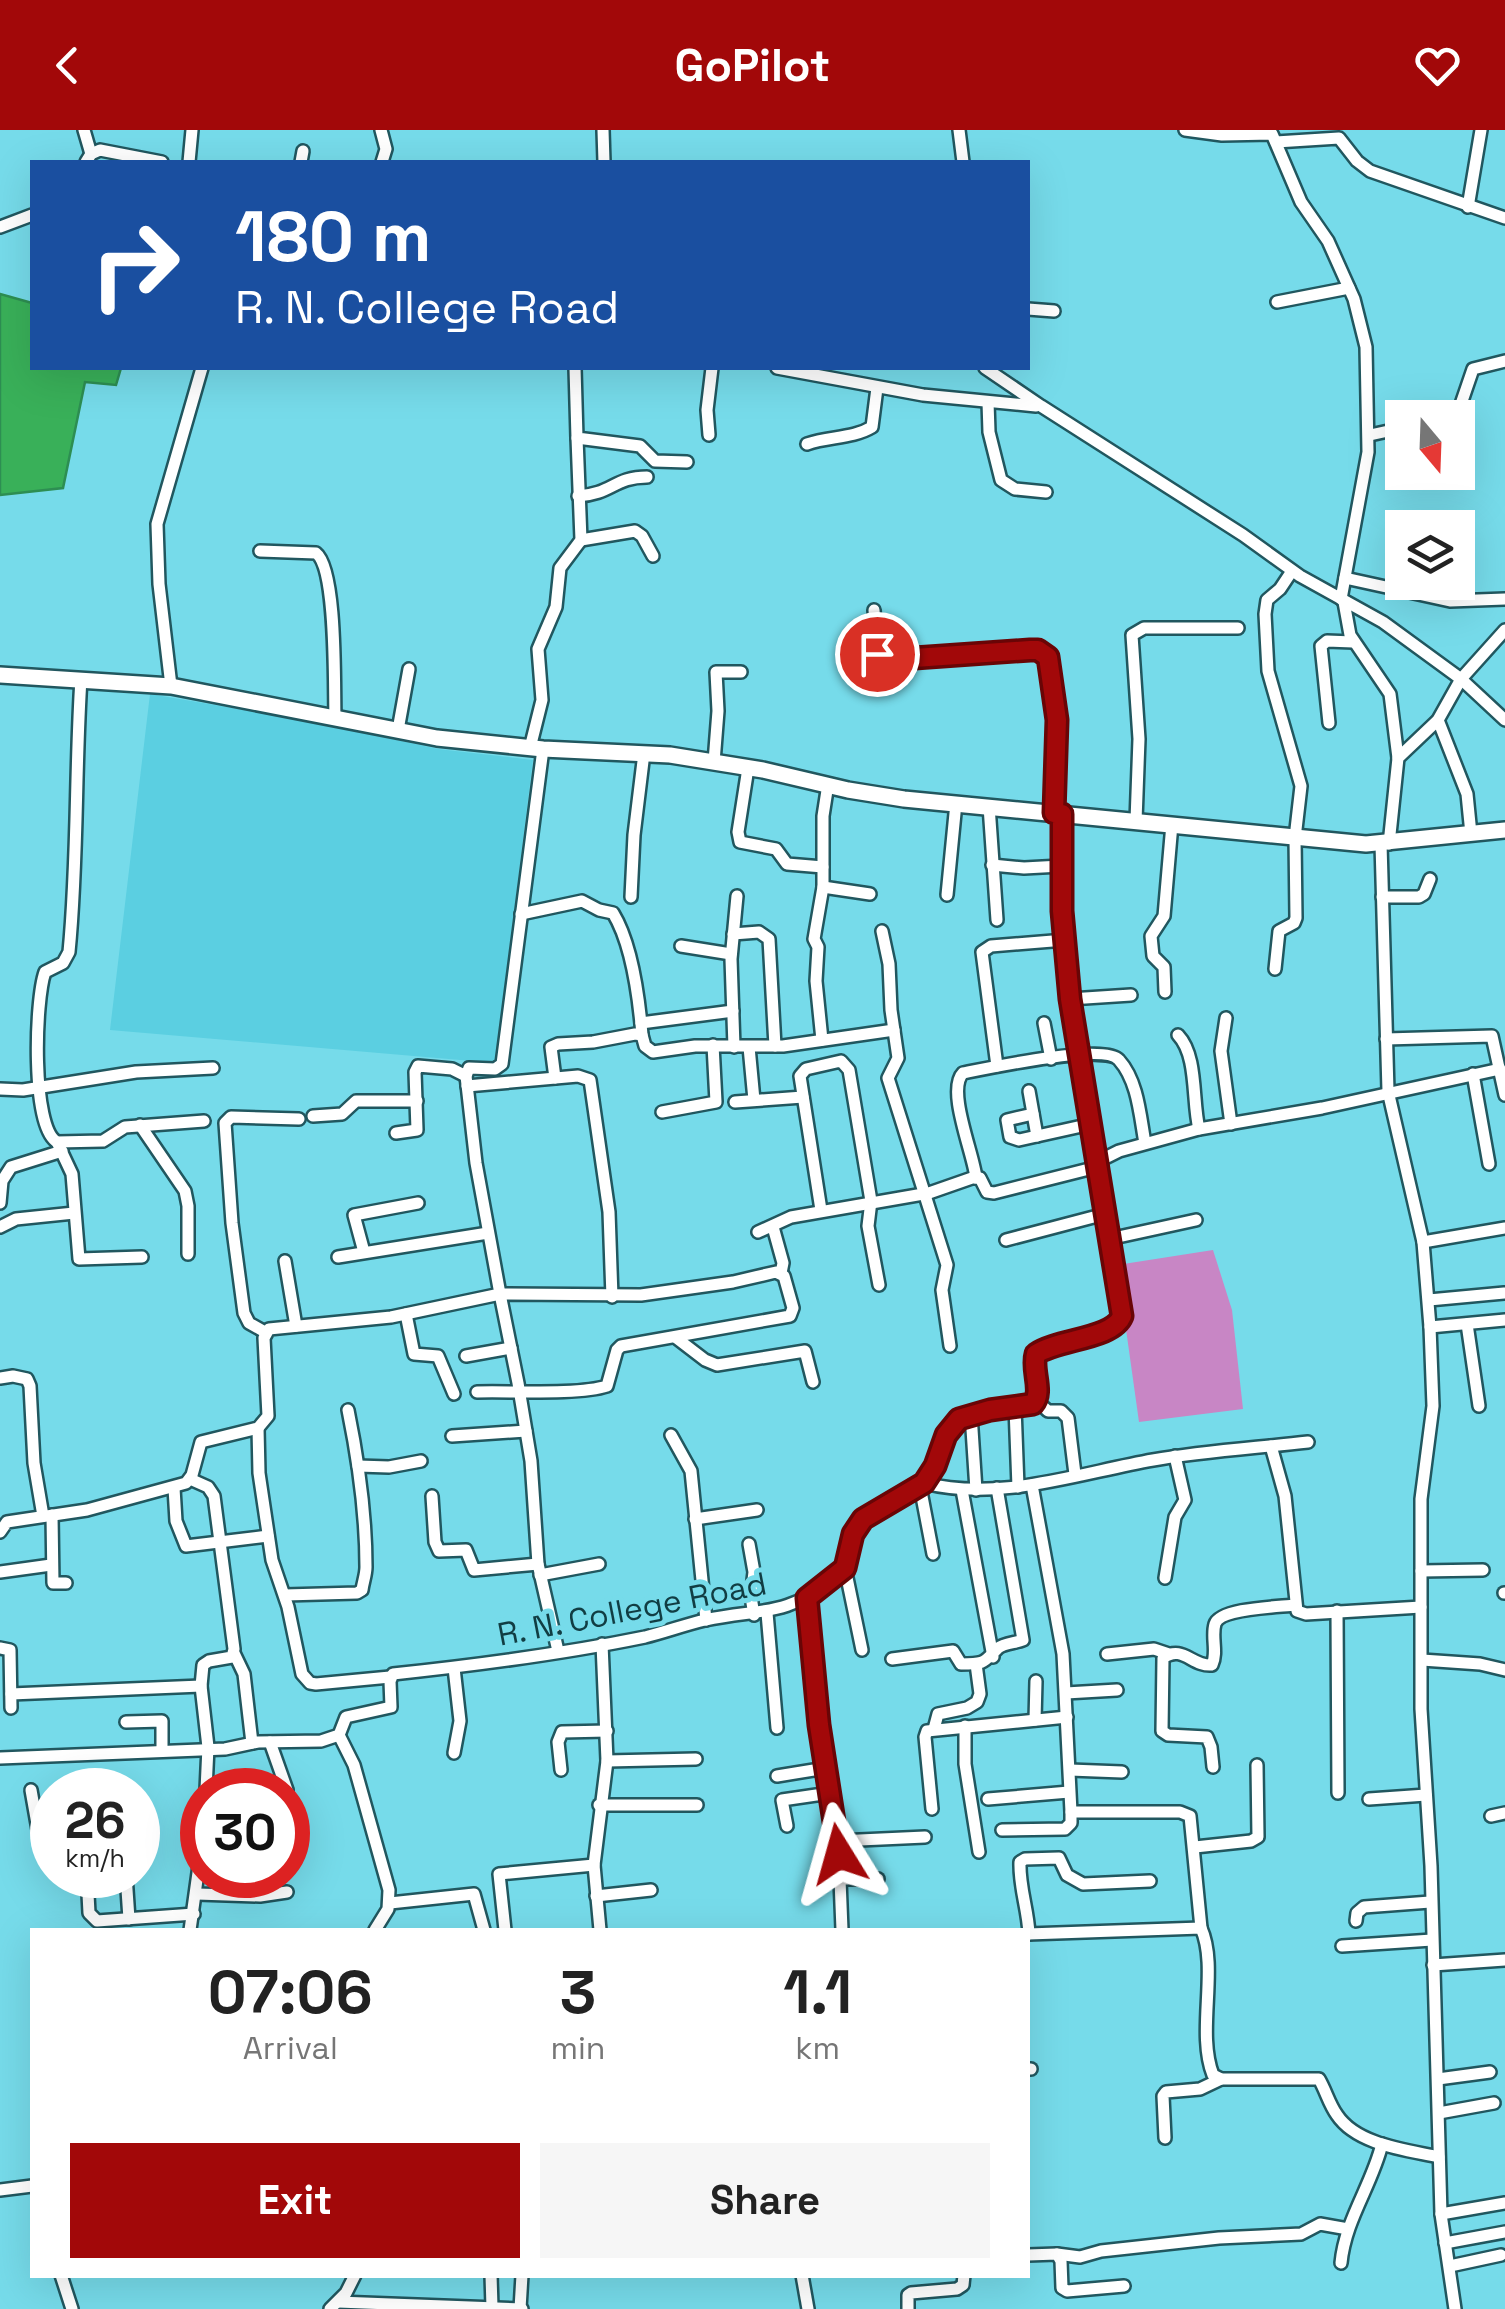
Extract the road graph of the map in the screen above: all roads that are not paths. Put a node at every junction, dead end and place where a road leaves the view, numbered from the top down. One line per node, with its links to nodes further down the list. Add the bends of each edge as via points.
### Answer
1 (84, 130): 10 (street)
2 (192, 130): 12 (street)
3 (380, 130): 13 (street)
4 (604, 130): 14 (street)
5 (960, 130): 15 (street)
6 (1185, 130): 8 (street)
7 (1481, 130): 16 (street)
8 (1268, 134): 9 (street); 20 (street)
9 (1339, 134): 16 (street, via 1370,171)
10 (89, 158): 11 (street, via 100,150)
11 (153, 160)
12 (189, 160)
13 (386, 160)
14 (604, 160)
15 (963, 160)
16 (1468, 207): 18 (street)
17 (30, 216): 19 (street)
18 (1505, 218)
19 (0, 227)
20 (1349, 288): 21 (street); 36 (street, via 1366,347)
21 (1277, 302)
22 (1030, 308): 23 (street)
23 (1054, 311)
24 (1505, 361): 31 (street, via 1472,369)
25 (201, 370): 61 (street, via 157,524)
26 (574, 370): 37 (street)
27 (712, 370): 35 (street)
28 (787, 370): 30 (street)
29 (988, 370): 33 (street)
30 (876, 388): 32 (street); 38 (street, via 869,429)
31 (1462, 400)
32 (988, 402): 33 (street); 41 (street, via 1000,480)
33 (1040, 406): 46 (street)
34 (1385, 432): 36 (street)
35 (709, 435)
36 (1370, 435): 47 (street)
37 (577, 438): 39 (street, via 640,446 655,462); 42 (street)
38 (807, 444)
39 (687, 462)
40 (647, 476): 42 (street)
41 (1046, 492)
42 (578, 496): 43 (street)
43 (581, 540): 45 (street, via 636,531); 67 (street, via 560,568 556,607 538,648 542,700)
44 (260, 551): 62 (street, via 316,553 324,560)
45 (652, 556)
46 (1292, 571): 51 (street); 80 (street, via 1267,600 1264,614 1268,671 1300,776)
47 (1345, 578): 48 (street); 51 (street)
48 (1385, 587)
49 (1475, 599): 50 (street)
50 (1505, 599)
51 (1343, 601): 55 (street); 60 (street)
52 (874, 610): 75 (street, via 882,660 1021,650 1048,657)
53 (1238, 628): 76 (street, via 1144,628 1132,635)
54 (1505, 630): 60 (street)
55 (1353, 642): 65 (street, via 1321,646); 69 (street, via 1390,694)
56 (410, 669): 66 (street)
57 (742, 672): 70 (street, via 716,672)
58 (0, 675): 59 (main road)
59 (81, 679): 61 (main road); 123 (street, via 70,952 43,978)
60 (1461, 679): 63 (street); 64 (street)
61 (171, 686): 62 (main road)
62 (335, 717): 66 (main road)
63 (1438, 720): 69 (street); 79 (street, via 1467,794)
64 (1505, 720)
65 (1329, 723)
66 (398, 730): 67 (main road)
67 (536, 749): 68 (main road); 92 (street)
68 (644, 753): 70 (main road); 90 (street)
69 (1398, 758): 81 (street)
70 (714, 762): 71 (main road)
71 (748, 768): 72 (main road); 84 (street, via 740,842 776,849 787,864)
72 (828, 784): 73 (main road); 84 (street)
73 (956, 803): 74 (main road); 88 (street)
74 (989, 806): 75 (main road); 82 (street)
75 (1058, 814): 76 (main road); 83 (street)
76 (1136, 820): 77 (main road)
77 (1172, 824): 80 (main road); 100 (street, via 1164,916 1151,936 1153,956 1164,967)
78 (1505, 830): 79 (main road)
79 (1471, 834): 81 (main road)
80 (1295, 838): 81 (main road); 99 (street, via 1296,918 1280,931)
81 (1385, 844): 91 (street)
82 (992, 865): 83 (street); 93 (street)
83 (1061, 866): 96 (street)
84 (823, 867): 86 (street)
85 (1430, 879): 91 (street, via 1419,896)
86 (823, 888): 87 (street); 110 (street, via 814,939)
87 (870, 894)
88 (946, 895)
89 (736, 896): 95 (street)
90 (632, 897)
91 (1382, 897): 109 (street)
92 (521, 914): 106 (street, via 582,901 613,914 637,989); 122 (street, via 502,1064 469,1068)
93 (996, 920)
94 (882, 931): 107 (street)
95 (733, 934): 98 (street); 114 (street, via 759,932 769,939)
96 (1065, 940): 102 (street); 117 (street, via 982,952)
97 (681, 946): 98 (street)
98 (732, 954): 103 (street)
99 (1275, 969)
100 (1165, 992)
101 (1131, 995): 102 (street)
102 (1070, 999): 115 (street)
103 (732, 1010): 106 (street); 112 (street)
104 (1226, 1018): 138 (street, via 1221,1051)
105 (1044, 1023): 116 (street)
106 (641, 1029): 111 (street, via 653,1052); 121 (street, via 554,1045)
107 (894, 1030): 110 (street); 148 (street, via 898,1063 888,1078)
108 (1178, 1035): 140 (street, via 1189,1051)
109 (1386, 1039): 119 (street, via 1487,1034); 125 (street)
110 (822, 1040): 114 (street)
111 (713, 1045): 112 (street); 132 (street, via 716,1102)
112 (734, 1046): 113 (street)
113 (749, 1046): 114 (street); 129 (street)
114 (775, 1046)
115 (1078, 1055): 116 (street); 137 (street); 143 (street, via 1107,1054 1120,1061 1136,1094)
116 (1050, 1059): 117 (street)
117 (998, 1066): 147 (street, via 957,1079)
118 (213, 1068): 123 (street)
119 (1500, 1069): 120 (street); 127 (street)
120 (1473, 1074): 125 (street); 145 (street)
121 (554, 1078): 122 (street); 173 (street, via 586,1077 593,1086)
122 (467, 1081): 130 (street, via 452,1069 418,1066); 160 (street)
123 (40, 1087): 124 (street); 144 (street, via 45,1130)
124 (0, 1089)
125 (1388, 1091): 138 (street); 163 (street)
126 (1029, 1092): 133 (street)
127 (1505, 1095)
128 (803, 1097): 129 (street); 149 (street, via 800,1076 806,1069 847,1065); 152 (street)
129 (754, 1100): 131 (street)
130 (417, 1101): 134 (street, via 356,1102 342,1114); 141 (street, via 417,1130)
131 (734, 1102)
132 (662, 1112)
133 (1033, 1114): 142 (street); 142 (street, via 1010,1118 1007,1132 1014,1139)
134 (313, 1116)
135 (299, 1118): 180 (street, via 230,1117 226,1123 244,1313)
136 (204, 1121): 139 (street)
137 (1091, 1124): 142 (street); 146 (street)
138 (1230, 1124): 140 (street)
139 (140, 1125): 144 (street, via 103,1141); 165 (street, via 185,1190)
140 (1199, 1129): 143 (street)
141 (396, 1133)
142 (1036, 1136)
143 (1144, 1143): 146 (street)
144 (60, 1147): 150 (street, via 11,1167); 153 (street, via 72,1174)
145 (1488, 1164)
146 (1098, 1165): 147 (street, via 994,1193); 154 (street)
147 (976, 1178): 148 (street)
148 (923, 1194): 149 (street); 182 (street, via 947,1265 942,1290)
149 (871, 1201): 152 (street); 170 (street, via 868,1226)
150 (0, 1203)
151 (418, 1203): 164 (street, via 354,1215)
152 (822, 1210): 156 (street)
153 (74, 1214): 157 (street, via 16,1219); 166 (street, via 79,1259)
154 (1105, 1214): 161 (street); 162 (street)
155 (1196, 1220): 161 (street)
156 (773, 1227): 159 (street); 169 (street)
157 (0, 1228)
158 (1505, 1228): 163 (street)
159 (758, 1232)
160 (488, 1233): 164 (street); 172 (street)
161 (1109, 1239): 190 (street, via 1121,1322 1036,1354)
162 (1006, 1240)
163 (1423, 1242): 174 (street)
164 (364, 1252): 167 (street)
165 (188, 1254)
166 (142, 1256)
167 (338, 1257)
168 (285, 1261): 178 (street)
169 (781, 1273): 173 (street); 181 (street, via 790,1316)
170 (879, 1285)
171 (1504, 1293): 174 (street)
172 (500, 1294): 173 (street); 175 (street); 183 (street)
173 (612, 1297)
174 (1429, 1300): 179 (street)
175 (406, 1314): 178 (street); 189 (street, via 414,1354 438,1356)
176 (1505, 1320): 177 (street)
177 (1467, 1324): 179 (street); 191 (street)
178 (296, 1326): 180 (street)
179 (1430, 1327): 228 (street, via 1433,1406 1421,1498)
180 (265, 1332): 195 (street, via 269,1406)
181 (676, 1337): 186 (street, via 716,1365 805,1351); 187 (street, via 616,1350 610,1381 600,1389)
182 (950, 1346)
183 (511, 1348): 184 (street); 187 (street)
184 (466, 1356)
185 (0, 1378): 215 (street, via 28,1379 34,1463)
186 (813, 1382)
187 (519, 1390): 188 (street); 196 (street)
188 (477, 1392)
189 (454, 1394)
190 (1037, 1402): 192 (street); 204 (street, via 1068,1418)
191 (1479, 1406)
192 (1015, 1407): 194 (street); 208 (street)
193 (348, 1410): 203 (street)
194 (971, 1414): 206 (street, via 951,1426); 212 (street)
195 (258, 1428): 205 (street, via 201,1442); 218 (street)
196 (526, 1430): 198 (street); 226 (street)
197 (671, 1435): 216 (street, via 689,1465)
198 (452, 1436)
199 (1308, 1442): 200 (street)
200 (1271, 1446): 201 (street); 234 (street, via 1285,1496)
201 (1175, 1456): 204 (street); 230 (street, via 1185,1500)
202 (421, 1461): 203 (street)
203 (358, 1466): 232 (street, via 362,1590)
204 (1074, 1474): 207 (street)
205 (190, 1479): 209 (street); 219 (street, via 213,1492)
206 (922, 1485): 211 (street); 221 (street); 225 (street, via 856,1525)
207 (1032, 1485): 208 (street); 256 (street)
208 (1018, 1487): 210 (street)
209 (174, 1488): 215 (street); 219 (street, via 186,1546)
210 (996, 1488): 212 (street); 246 (street, via 1024,1636)
211 (962, 1490): 212 (street); 246 (street)
212 (976, 1490)
213 (432, 1496): 226 (street, via 439,1551 466,1550 474,1570)
214 (758, 1510): 216 (street)
215 (48, 1516): 217 (street, via 7,1522); 224 (street)
216 (695, 1519): 238 (street)
217 (0, 1532)
218 (268, 1536): 219 (street); 232 (street)
219 (220, 1541): 243 (street)
220 (749, 1544): 237 (street, via 751,1596)
221 (933, 1554)
222 (0, 1561): 229 (street)
223 (598, 1564): 226 (street)
224 (52, 1565): 229 (street); 231 (street, via 54,1584)
225 (845, 1568): 233 (street, R. N. College Road); 241 (street)
226 (539, 1569): 242 (street)
227 (1483, 1570): 228 (street)
228 (1421, 1571): 235 (street)
229 (0, 1572)
230 (1165, 1578)
231 (66, 1584)
232 (285, 1595): 252 (street, R. N. College Road, via 302,1674 310,1682)
233 (807, 1598): 237 (street, R. N. College Road); 279 (street)
234 (1294, 1605): 236 (street, via 1302,1614); 245 (street, via 1220,1617 1212,1664)
235 (1421, 1607): 236 (street); 248 (street)
236 (1337, 1610): 286 (street)
237 (761, 1614): 238 (street, R. N. College Road); 263 (street)
238 (706, 1620): 239 (street, R. N. College Road)
239 (602, 1644): 242 (street, R. N. College Road); 265 (street)
240 (0, 1648): 257 (street, via 10,1650)
241 (862, 1650)
242 (558, 1651): 250 (street, R. N. College Road)
243 (234, 1653): 254 (street, via 206,1662); 268 (street, via 244,1674)
244 (1107, 1654): 245 (street, via 1154,1648)
245 (1168, 1654): 275 (street, via 1162,1662 1162,1730 1207,1737)
246 (993, 1657): 249 (street)
247 (892, 1659): 249 (street, via 952,1650 961,1664)
248 (1422, 1660): 251 (street); 287 (street)
249 (976, 1664): 264 (street, via 977,1702 938,1714)
250 (454, 1668): 252 (street, R. N. College Road); 271 (street, via 460,1721)
251 (1505, 1670)
252 (390, 1677): 266 (street, via 391,1707 346,1717)
253 (1036, 1682): 260 (street)
254 (201, 1686): 257 (street); 269 (street)
255 (1117, 1690): 256 (street)
256 (1066, 1693): 259 (street)
257 (11, 1694): 258 (street)
258 (11, 1708)
259 (1067, 1717): 260 (street); 281 (street)
260 (1035, 1720): 262 (street)
261 (126, 1722): 270 (street, via 162,1721)
262 (964, 1726): 264 (street); 301 (street)
263 (776, 1728)
264 (934, 1729): 292 (street, via 925,1733)
265 (607, 1730): 274 (street); 280 (street, via 559,1736)
266 (340, 1734): 267 (street); 312 (street)
267 (270, 1742): 268 (street); 278 (street)
268 (252, 1743): 269 (street)
269 (208, 1748): 270 (street); 277 (street)
270 (162, 1751): 272 (street)
271 (454, 1753)
272 (0, 1758)
273 (696, 1759): 274 (street)
274 (607, 1761): 291 (street)
275 (1213, 1766)
276 (1256, 1766): 300 (street, via 1258,1837)
277 (207, 1768)
278 (280, 1768)
279 (826, 1768): 283 (street); 285 (street)
280 (561, 1770)
281 (1070, 1770): 282 (street); 284 (street)
282 (1122, 1772)
283 (777, 1776)
284 (1069, 1792): 288 (street); 293 (street)
285 (830, 1793): 296 (street, via 782,1800); 299 (street)
286 (1338, 1793)
287 (1426, 1794): 289 (street); 311 (street)
288 (988, 1799)
289 (1369, 1799)
290 (698, 1805): 291 (street)
291 (599, 1806): 302 (street)
292 (932, 1809)
293 (1070, 1812): 297 (street, via 1066,1829); 300 (street, via 1185,1812)
294 (1505, 1813): 295 (street)
295 (1491, 1816)
296 (786, 1826)
297 (1002, 1830)
298 (925, 1837): 299 (street)
299 (838, 1841): 303 (street)
300 (1196, 1847): 325 (street)
301 (979, 1852)
302 (594, 1866): 307 (street); 313 (street, via 499,1874)
303 (840, 1879): 304 (street); 323 (street)
304 (878, 1880)
305 (1150, 1882): 324 (street, via 1083,1884 1058,1858 1026,1859 1020,1862 1020,1883)
306 (651, 1890): 307 (street)
307 (596, 1896): 322 (street)
308 (88, 1898): 316 (street, via 93,1919)
309 (128, 1898): 316 (street)
310 (196, 1898): 315 (street)
311 (1430, 1902): 317 (street, via 1364,1906); 327 (street)
312 (390, 1903): 314 (street, via 470,1894); 319 (street)
313 (502, 1906): 314 (street); 321 (street)
314 (480, 1908): 320 (street)
315 (194, 1914): 316 (street); 318 (street)
316 (129, 1919)
317 (1356, 1921)
318 (190, 1928)
319 (376, 1928)
320 (484, 1928)
321 (505, 1928)
322 (600, 1928)
323 (842, 1928)
324 (1028, 1928)
325 (1201, 1928): 326 (street); 332 (street, via 1210,2065)
326 (1030, 1934)
327 (1432, 1940): 328 (street); 330 (street)
328 (1342, 1946)
329 (1505, 1960): 330 (street)
330 (1433, 1965): 333 (street)
331 (1490, 2072): 333 (street)
332 (1221, 2079): 336 (street, via 1166,2092); 337 (street, via 1318,2079 1343,2124)
333 (1438, 2079): 335 (street)
334 (1494, 2103): 335 (street)
335 (1438, 2112): 338 (street)
336 (1165, 2138)
337 (1382, 2144): 338 (street); 343 (street)
338 (1439, 2158): 342 (street)
339 (30, 2186): 340 (street)
340 (0, 2190)
341 (1505, 2203): 342 (street)
342 (1440, 2214): 345 (street)
343 (1348, 2229): 346 (street, via 1320,2224 1300,2234); 349 (street)
344 (1505, 2232): 345 (street)
345 (1445, 2243): 350 (street)
346 (1058, 2254): 347 (street); 357 (street, via 1064,2290)
347 (1030, 2255)
348 (1501, 2255): 350 (street)
349 (1342, 2263)
350 (1450, 2266): 364 (street)
351 (62, 2278): 360 (street)
352 (352, 2278): 358 (street)
353 (491, 2278): 359 (street)
354 (522, 2278): 361 (street)
355 (803, 2278): 362 (street)
356 (964, 2278): 363 (street, via 958,2289 908,2294)
357 (1124, 2286)
358 (334, 2306): 359 (street)
359 (492, 2307): 361 (street)
360 (72, 2309)
361 (521, 2309)
362 (808, 2309)
363 (908, 2309)
364 (1455, 2309)

